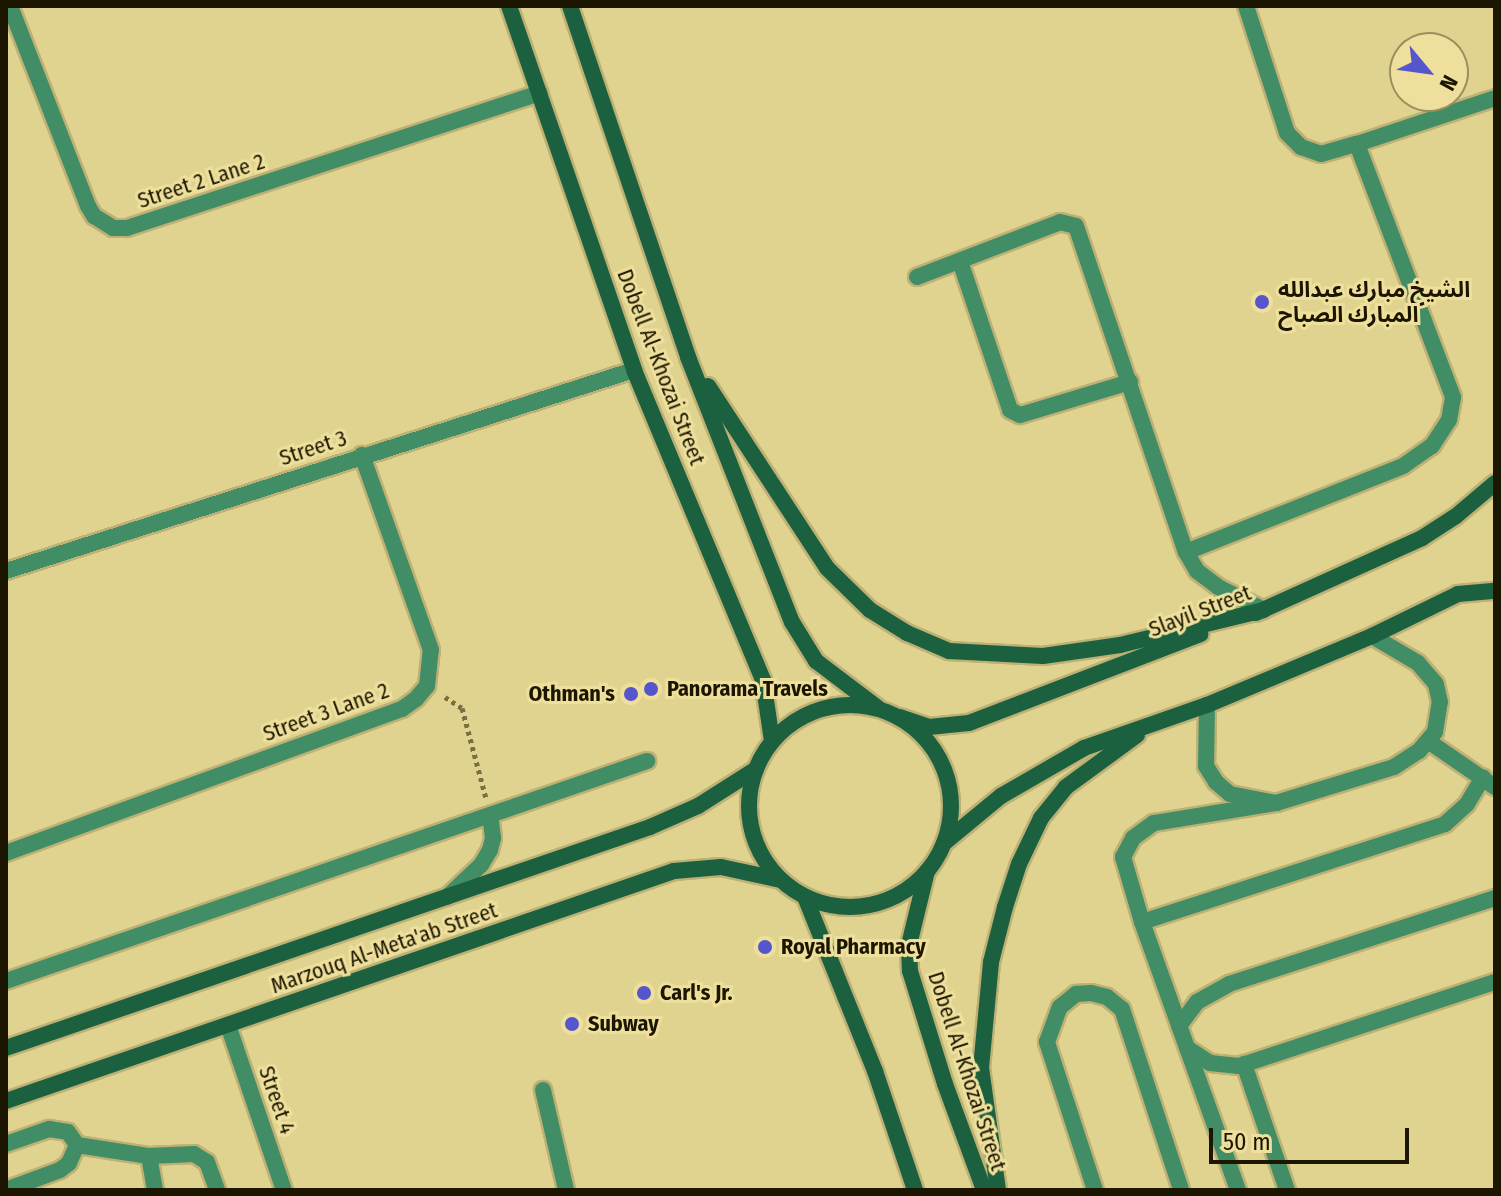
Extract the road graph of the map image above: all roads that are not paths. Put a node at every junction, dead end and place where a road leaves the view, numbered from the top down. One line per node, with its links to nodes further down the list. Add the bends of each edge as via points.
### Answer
1 (10, 6): 5 (street, Street 2 Lane 2, via 88,206 113,228 127,228)
2 (509, 6): 5 (main road, Dobell Al-Khozai Street)
3 (570, 6): 10 (main road, Dobell Al-Khozai Street)
4 (1246, 6): 7 (street, via 1287,133 1301,147 1321,154)
5 (539, 93): 11 (main road, Dobell Al-Khozai Street)
6 (1495, 98): 7 (street)
7 (1357, 144): 16 (street, via 1453,397 1449,420 1432,446 1403,466)
8 (960, 261): 9 (street); 12 (street, via 1010,410 1020,415); 12 (street, via 1060,222 1076,226)
9 (917, 277)
10 (688, 357): 19 (main road, via 827,568 870,610 921,639 949,651 1043,656 1120,645); 22 (main road, Dobell Al-Khozai Street, via 792,622 816,661)
11 (634, 370): 13 (street, Street 3); 25 (main road, Dobell Al-Khozai Street, via 763,680)
12 (1130, 382): 16 (street)
13 (362, 455): 17 (street, Street 3); 33 (street, Street 3 Lane 2, via 431,650 427,686 402,709)
14 (1495, 483): 19 (main road, Slayil Street, via 1422,538)
15 (6, 551): 17 (street)
16 (1186, 552): 19 (street, via 1197,571 1218,587)
17 (9, 570)
18 (1495, 591): 20 (main road, via 1458,594)
19 (1264, 610): 23 (main road, Slayil Street, via 969,723 929,727)
20 (1372, 636): 21 (main road); 26 (street, via 1418,663 1436,684 1440,718)
21 (1207, 705): 24 (main road); 30 (street, via 1206,766 1216,782 1230,794)
22 (878, 708): 23 (main road); 25 (main road, via 854,704 809,713)
23 (900, 717): 32 (main road, via 923,735 940,759 951,815)
24 (1162, 719): 32 (main road, via 1084,748 1034,775); 59 (main road, via 1066,787 1041,818 1019,864 991,962 981,1068)
25 (772, 741): 28 (main road)
26 (1428, 741): 29 (street); 30 (street, via 1394,767)
27 (647, 761): 31 (street)
28 (756, 769): 35 (main road, via 750,792 755,840); 36 (main road, Marzouq Al-Meta'ab Street, via 676,817)
29 (1489, 782): 39 (street, via 1445,824)
30 (1276, 803): 39 (street, via 1154,823 1133,838 1123,857 1124,868)
31 (490, 815): 36 (street, via 490,850); 40 (street)
32 (944, 843): 34 (main road)
33 (6, 853)
34 (927, 871): 37 (main road, via 907,889 871,904 831,905); 58 (main road, Dobell Al-Khozai Street, via 909,945 910,971)
35 (781, 880): 37 (main road); 42 (main road, Marzouq Al-Meta'ab Street, via 721,867 674,871)
36 (447, 897): 44 (main road, Marzouq Al-Meta'ab Street)
37 (805, 897): 57 (main road, via 875,1071)
38 (1495, 898): 43 (street, via 1229,984 1197,1002)
39 (1142, 922): 43 (street)
40 (6, 981)
41 (1495, 982): 46 (street)
42 (228, 1025): 48 (main road, Marzouq Al-Meta'ab Street); 55 (street, Street 4)
43 (1179, 1026): 45 (street)
44 (6, 1048)
45 (1187, 1048): 46 (street, via 1210,1063); 62 (street)
46 (1244, 1064): 63 (street)
47 (543, 1090): 56 (street)
48 (6, 1101)
49 (6, 1144): 50 (street, via 60,1129)
50 (77, 1145): 51 (street); 52 (street, via 60,1170)
51 (149, 1156): 53 (street); 54 (street, via 199,1156 210,1167)
52 (6, 1190)
53 (155, 1190)
54 (217, 1190)
55 (284, 1190)
56 (566, 1190)
57 (915, 1190)
58 (984, 1190)
59 (998, 1190)
60 (1095, 1190): 61 (street, via 1047,1042 1060,1007 1076,994 1091,993 1122,1009)
61 (1181, 1190)
62 (1238, 1190)
63 (1287, 1190)

